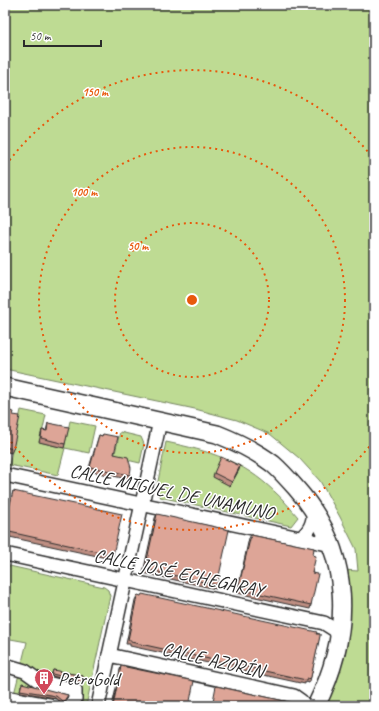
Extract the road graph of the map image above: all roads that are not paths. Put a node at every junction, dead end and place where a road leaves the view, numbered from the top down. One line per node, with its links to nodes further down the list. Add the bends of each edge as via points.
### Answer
1 (5, 387): 2 (main road)
2 (160, 421): 4 (street); 5 (main road, via 217,434 256,453 273,464 290,481)
3 (5, 475): 4 (street, CALLE MIGUEL DE UNAMUNO)
4 (142, 504): 6 (street, CALLE MIGUEL DE UNAMUNO); 9 (street)
5 (314, 511): 6 (street, via 313,524); 7 (main road)
6 (300, 538): 7 (street, CALLE MIGUEL DE UNAMUNO)
7 (332, 545): 10 (main road, via 341,588)
8 (5, 554): 9 (street, CALLE JOSÉ ECHEGARAY)
9 (126, 580): 10 (street, CALLE JOSÉ ECHEGARAY, via 324,623 335,630); 11 (street)
10 (339, 638): 20 (main road)
11 (109, 655): 18 (street); 19 (street, CALLE AZORÍN, via 289,695)
12 (5, 665): 17 (street, via 25,672 39,681 75,690 75,699)
13 (5, 670): 14 (street)
14 (5, 676)
15 (5, 697): 16 (street)
16 (54, 706)
17 (71, 706)
18 (98, 706)
19 (305, 706)
20 (316, 706)

